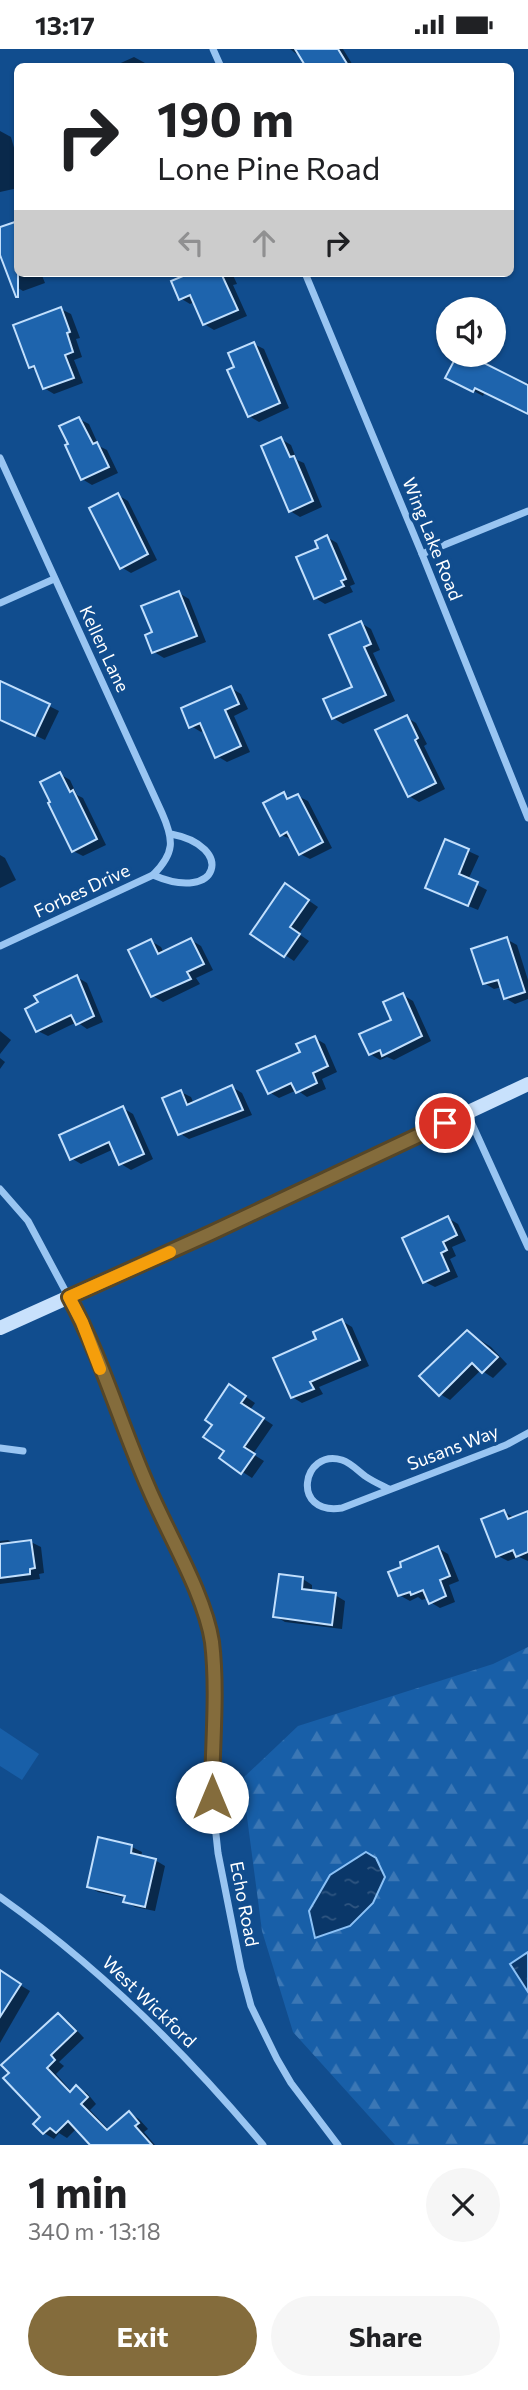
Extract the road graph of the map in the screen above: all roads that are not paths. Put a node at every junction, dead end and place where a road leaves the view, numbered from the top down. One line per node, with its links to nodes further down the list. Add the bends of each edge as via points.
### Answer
1 (307, 277): 4 (street, Wing Lake Road)
2 (0, 458): 5 (street, Kellen Lane)
3 (528, 511): 4 (street)
4 (422, 554): 7 (street, Wing Lake Road)
5 (54, 579): 6 (street); 8 (street, Kellen Lane)
6 (0, 603)
7 (528, 818)
8 (171, 834): 9 (street, Forbes Drive, via 169,854); 9 (street, via 205,849 211,856 208,875 188,885)
9 (153, 875): 10 (street, Forbes Drive)
10 (0, 946)
11 (528, 1084): 12 (street)
12 (467, 1113): 14 (street); 15 (street)
13 (0, 1189): 15 (street, Echo Road, via 28,1221)
14 (528, 1247)
15 (69, 1297): 16 (street); 23 (street, Echo Road, via 199,1598 211,1640 212,1797 218,1853 251,2006 286,2075)
16 (0, 1328)
17 (528, 1433): 20 (street, Susans Way)
18 (0, 1448): 19 (street)
19 (23, 1451)
20 (389, 1489): 20 (street, Susans Way, via 330,1510 315,1504 307,1478 312,1469 333,1458 346,1461)
21 (0, 1897): 22 (street, West Wickford, via 132,2006)
22 (263, 2145)
23 (338, 2145)

